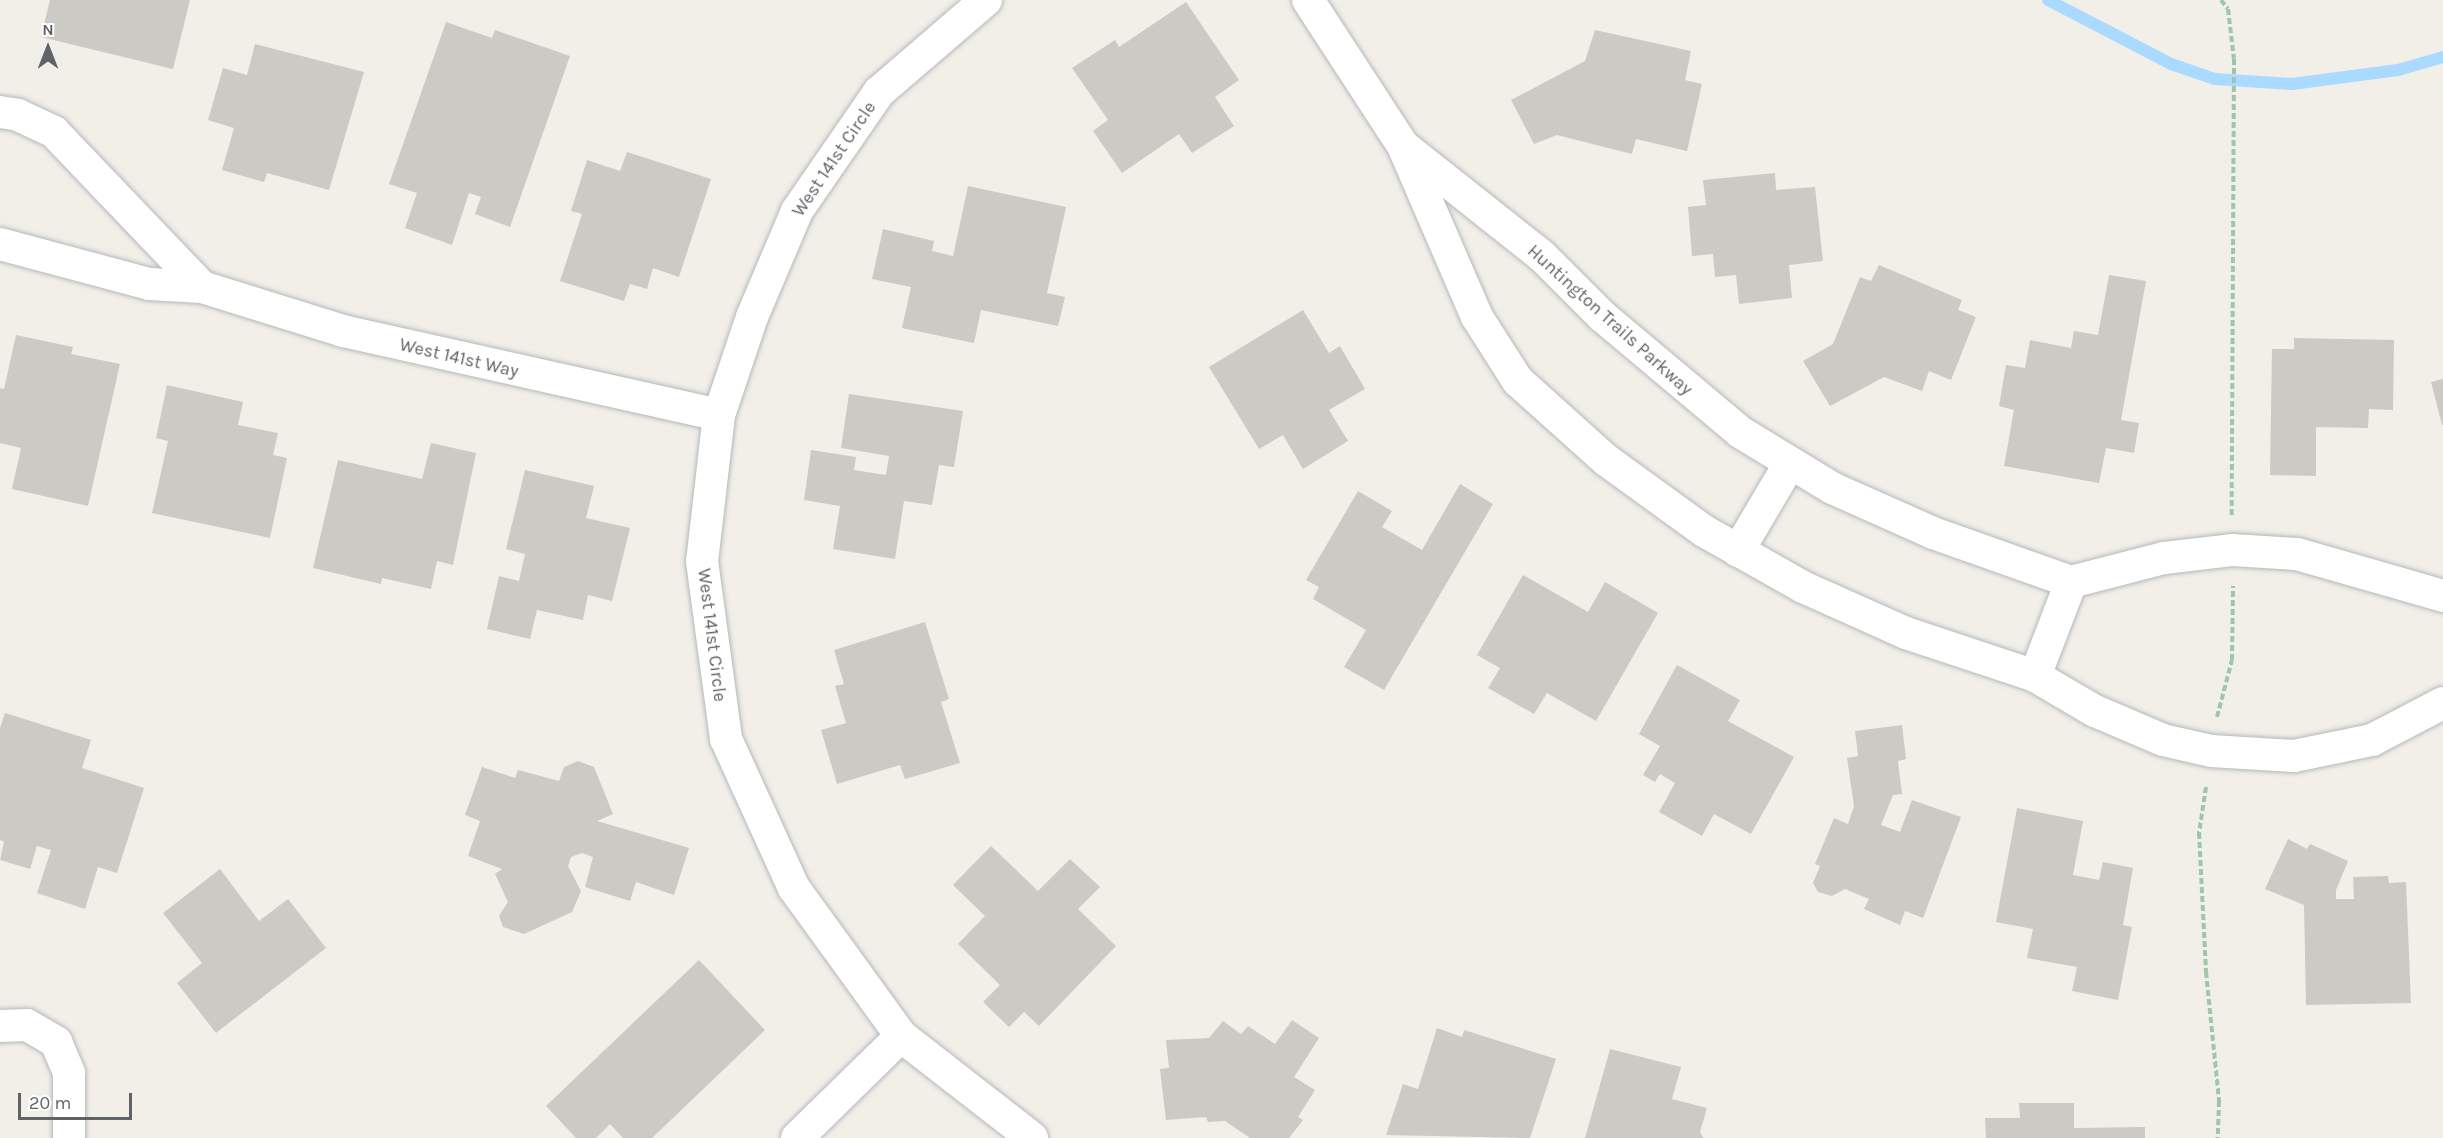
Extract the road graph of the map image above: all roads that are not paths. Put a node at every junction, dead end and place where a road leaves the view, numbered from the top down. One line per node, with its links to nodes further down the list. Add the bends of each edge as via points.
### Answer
1 (986, 0): 7 (street, West 141st Circle, via 879,92 797,211 752,317)
2 (1308, 0): 4 (street, Huntington Trails Parkway)
3 (0, 112): 6 (street, West 141st Way, via 18,115 54,132)
4 (1404, 147): 8 (street, Huntington Trails Parkway, via 1542,256 1666,373 1740,432); 9 (street, Huntington Trails Parkway, via 1477,317 1518,381 1606,460)
5 (0, 244): 6 (street, West 141st Way, via 149,284)
6 (202, 287): 7 (street, West 141st Way, via 342,331)
7 (720, 415): 15 (street, West 141st Circle, via 702,561 726,739 794,888)
8 (1790, 463): 9 (street); 10 (street, Huntington Trails Parkway, via 1832,488 1934,533)
9 (1738, 551): 12 (street, Huntington Trails Parkway, via 1803,587 1906,633)
10 (2071, 582): 11 (street, via 2164,558 2232,550 2297,554); 12 (street)
11 (2443, 596)
12 (2035, 676): 13 (street, Huntington Trails Parkway, via 2095,711 2163,740 2211,751 2294,756 2361,742)
13 (2443, 703)
14 (0, 1026): 16 (street, via 27,1025 56,1042 69,1073)
15 (901, 1036): 17 (street); 18 (street, West 141st Circle)
16 (69, 1138)
17 (797, 1138)
18 (1032, 1138)

